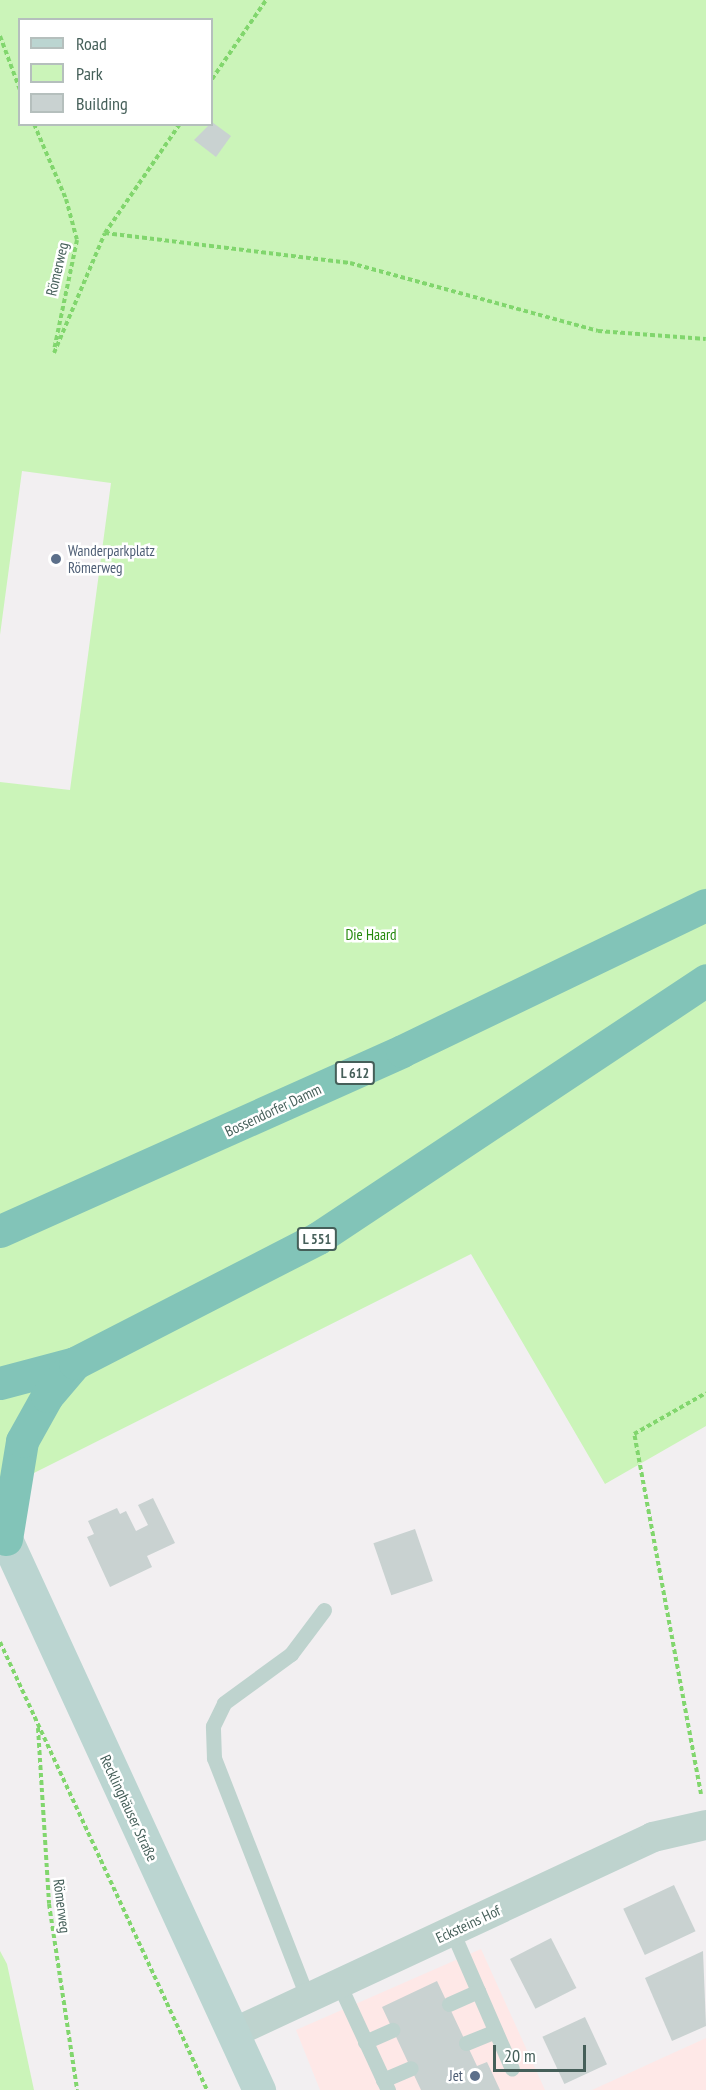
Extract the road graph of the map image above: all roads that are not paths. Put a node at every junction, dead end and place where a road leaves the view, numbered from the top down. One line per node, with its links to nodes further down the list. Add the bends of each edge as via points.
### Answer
1 (706, 905): 3 (highway, Bossendorfer Damm / L 612, via 402,1051)
2 (706, 980): 4 (highway, L 551, via 318,1238)
3 (0, 1231)
4 (75, 1362): 5 (highway, L 551); 6 (highway, L 551, via 47,1396 22,1441)
5 (0, 1383)
6 (3, 1533): 16 (main road, Recklinghäuser Straße / L 551)
7 (324, 1610): 12 (lane, via 291,1654 224,1703 213,1726 214,1758)
8 (704, 1811): 9 (street, Ecksteins Hof)
9 (452, 1931): 10 (street, Ecksteins Hof); 11 (lane)
10 (339, 1984): 12 (street, Ecksteins Hof); 17 (lane)
11 (478, 1991): 13 (lane); 15 (lane)
12 (308, 1999): 16 (street, Ecksteins Hof)
13 (449, 2004)
14 (392, 2030): 17 (lane)
15 (495, 2031): 18 (lane); 20 (lane)
16 (233, 2033): 22 (main road, Recklinghäuser Straße / L 551)
17 (366, 2042): 21 (lane)
18 (466, 2043)
19 (411, 2068): 21 (lane)
20 (512, 2069)
21 (386, 2085)
22 (259, 2090)

